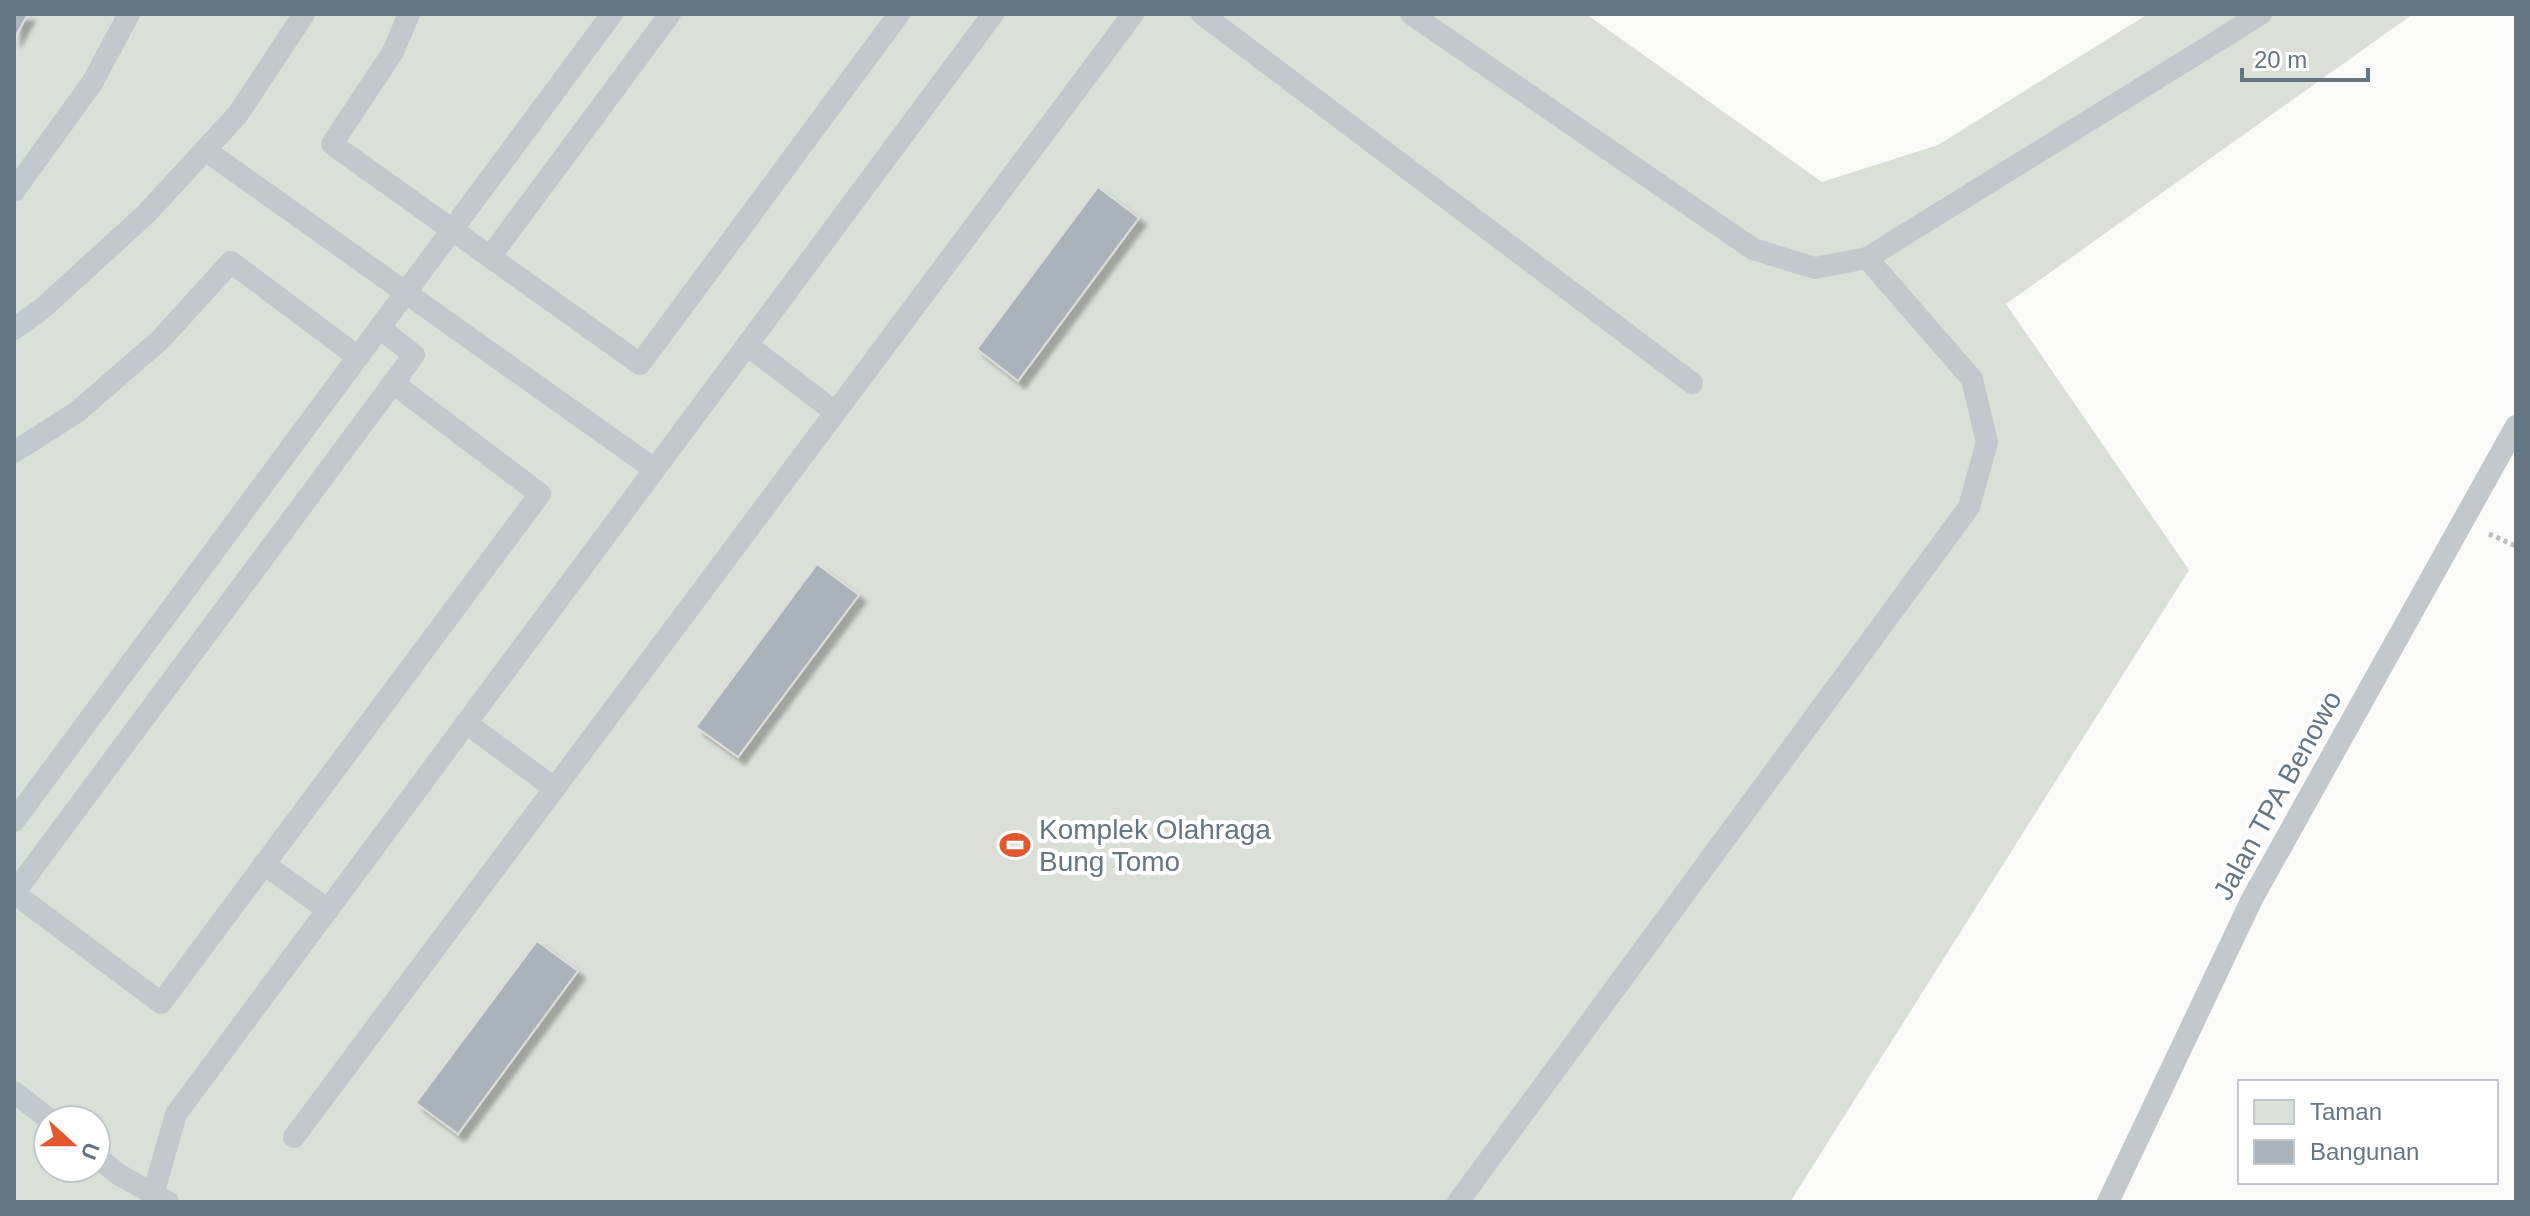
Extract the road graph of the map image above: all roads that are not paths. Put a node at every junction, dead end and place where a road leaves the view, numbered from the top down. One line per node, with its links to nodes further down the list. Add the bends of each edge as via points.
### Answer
1 (129, 14): 13 (lane, via 92,83)
2 (304, 14): 12 (lane, via 238,114)
3 (409, 14): 14 (lane, via 393,52 332,144)
4 (612, 14): 14 (lane)
5 (670, 14): 15 (lane)
6 (899, 14): 15 (lane, via 640,364)
7 (993, 14): 20 (lane)
8 (1133, 14): 24 (lane)
9 (1202, 14): 23 (lane)
10 (1411, 14): 16 (lane, via 1753,249 1815,268)
11 (2261, 14): 16 (lane)
12 (205, 150): 17 (lane); 19 (lane, via 147,213)
13 (14, 191)
14 (452, 230): 15 (lane); 17 (lane)
15 (490, 257)
16 (1867, 258): 39 (lane, via 1972,379 1987,442 1969,507)
17 (406, 292): 18 (lane); 27 (lane)
18 (380, 328): 21 (lane); 22 (lane, via 414,355)
19 (14, 329)
20 (747, 345): 24 (lane); 27 (lane)
21 (358, 357): 26 (lane, via 231,262 148,351 77,412); 30 (lane)
22 (393, 383): 31 (lane, via 540,494); 32 (lane)
23 (1692, 383)
24 (835, 412): 29 (lane)
25 (2516, 426): 40 (lane, Jalan TPA Benowo, via 2252,899)
26 (14, 452)
27 (654, 469): 28 (lane)
28 (466, 723): 29 (lane); 33 (lane)
29 (554, 788): 36 (lane)
30 (14, 821)
31 (264, 864): 32 (lane, via 161,1003); 33 (lane)
32 (14, 893)
33 (328, 910): 38 (lane, via 176,1114)
34 (14, 1092): 35 (lane)
35 (32, 1106)
36 (294, 1137)
37 (112, 1167): 38 (lane)
38 (158, 1200)
39 (1458, 1202)
40 (2108, 1202)

